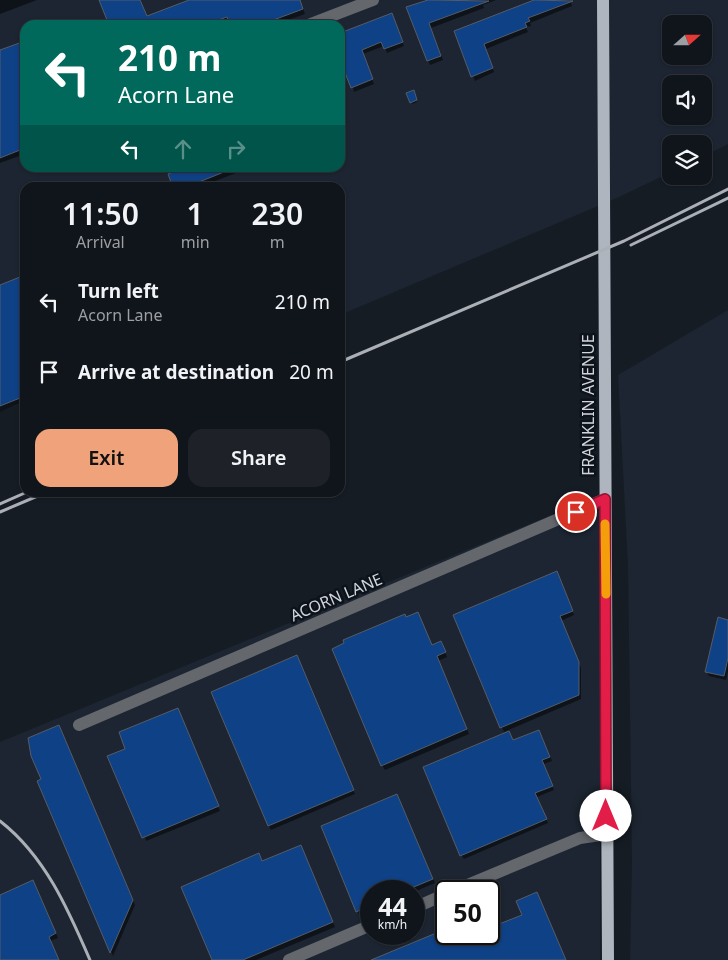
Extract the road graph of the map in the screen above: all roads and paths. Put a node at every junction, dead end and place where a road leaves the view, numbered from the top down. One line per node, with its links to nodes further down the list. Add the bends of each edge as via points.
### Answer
1 (373, 0): 3 (street)
2 (603, 0): 4 (main road, FRANKLIN AVENUE)
3 (321, 20)
4 (605, 499): 5 (street, ACORN LANE); 6 (main road, FRANKLIN AVENUE)
5 (80, 726)
6 (606, 834): 7 (street, via 580,838); 10 (main road, FRANKLIN AVENUE)
7 (479, 880)
8 (360, 930): 9 (street)
9 (288, 960)
10 (608, 960)

